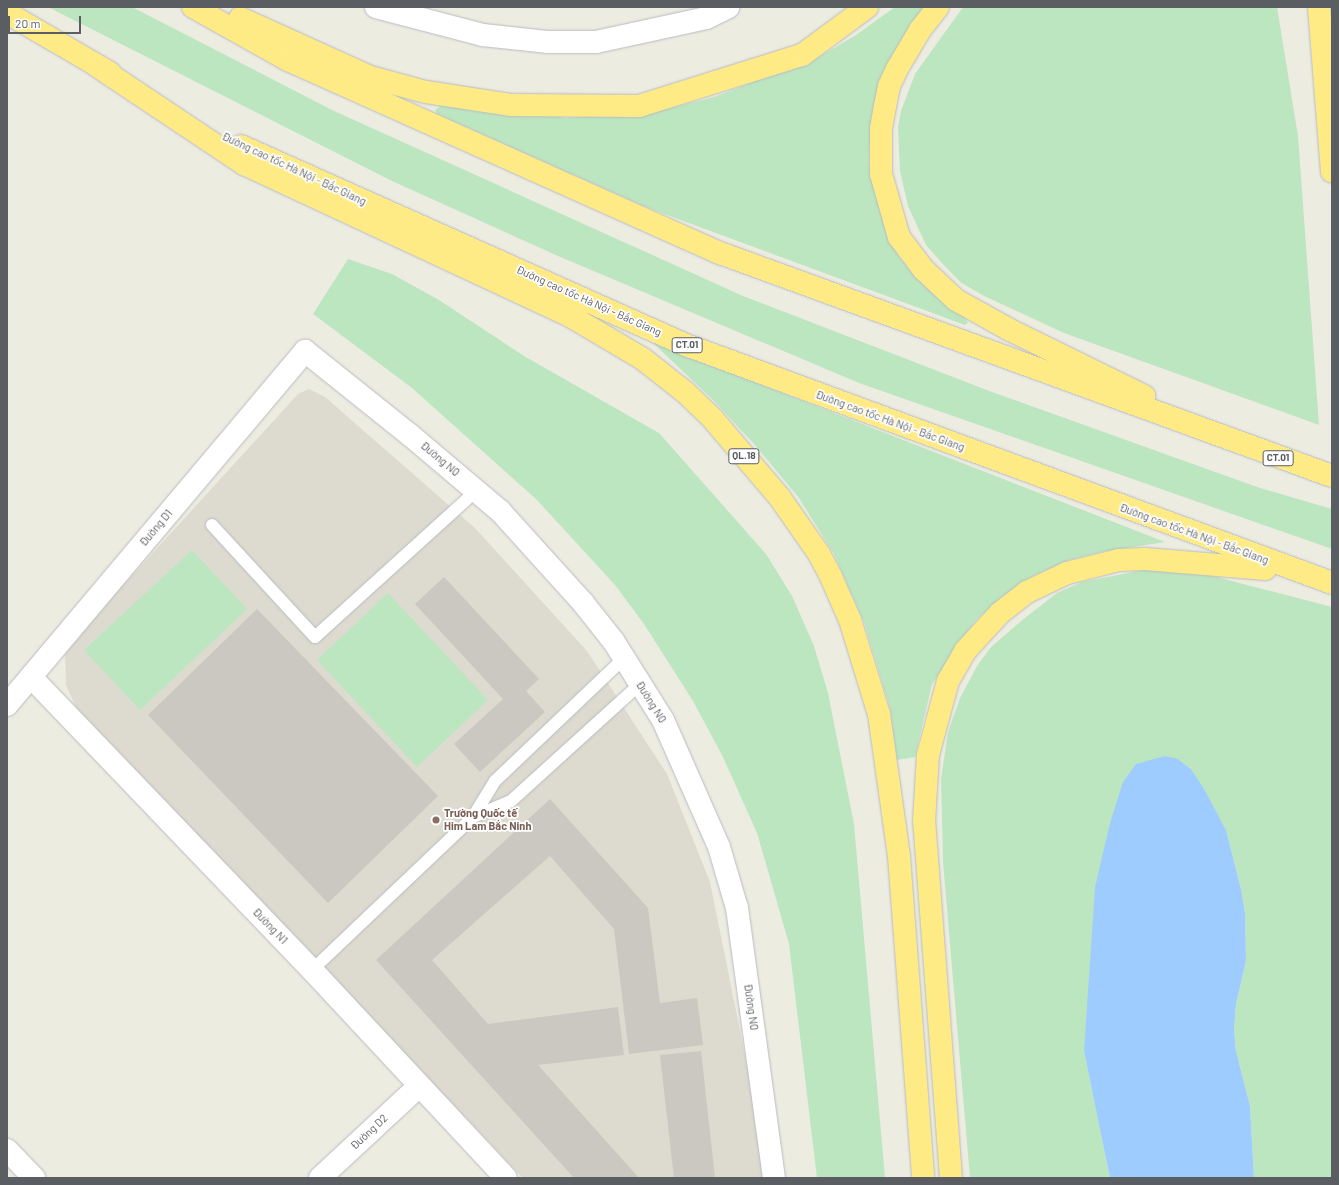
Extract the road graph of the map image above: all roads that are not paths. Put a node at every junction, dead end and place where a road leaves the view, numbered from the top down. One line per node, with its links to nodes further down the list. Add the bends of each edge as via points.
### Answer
1 (193, 7): 14 (highway, CT.01, via 288,60 720,253)
2 (216, 7): 5 (highway, via 370,77 426,92 512,105 639,106 802,55)
3 (376, 7): 4 (street, via 483,36 547,42 596,42 706,18)
4 (729, 7)
5 (867, 7)
6 (938, 7): 14 (highway, via 920,30 894,75 889,86 881,129 882,174 886,198 900,237 908,251 934,282 956,300 1008,329)
7 (1307, 7): 11 (highway)
8 (1319, 7): 11 (highway)
9 (7, 13): 10 (highway, Đường cao tốc Hà Nội - Bắc Giang / CT.01)
10 (97, 66): 18 (highway, Đường cao tốc Hà Nội - Bắc Giang / CT.01, via 244,148 689,346); 32 (highway, QL.18, via 244,164 572,317 643,359 712,418 780,498 819,554 842,600 858,642 879,714 898,856)
11 (1324, 68): 12 (highway)
12 (1332, 171)
13 (305, 351): 16 (street, Đường N0); 21 (street, Đường D1)
14 (1241, 444): 15 (highway, CT.01)
15 (1326, 474)
16 (477, 490): 17 (lane, via 315,637); 20 (street, Đường N0, via 500,511 584,604)
17 (212, 525)
18 (1299, 573): 19 (highway, Đường cao tốc Hà Nội - Bắc Giang / CT.01); 33 (highway, via 1145,559 1119,560 1067,573 1027,592 1000,613 965,651 948,681 928,755 924,822)
19 (1332, 583)
20 (624, 658): 22 (street, Đường N0); 24 (lane, via 495,781)
21 (31, 677): 23 (street, Đường D1); 25 (street, Đường N1)
22 (640, 684): 24 (lane, via 511,801); 31 (street, Đường N0, via 663,720 700,802 718,847 737,908)
23 (7, 705)
24 (473, 817): 25 (lane)
25 (312, 970): 26 (street, Đường N1)
26 (419, 1086): 29 (street, Đường D2); 30 (street, Đường N1)
27 (7, 1150): 28 (street)
28 (34, 1178)
29 (320, 1178)
30 (506, 1178)
31 (774, 1178)
32 (923, 1178)
33 (951, 1178)

